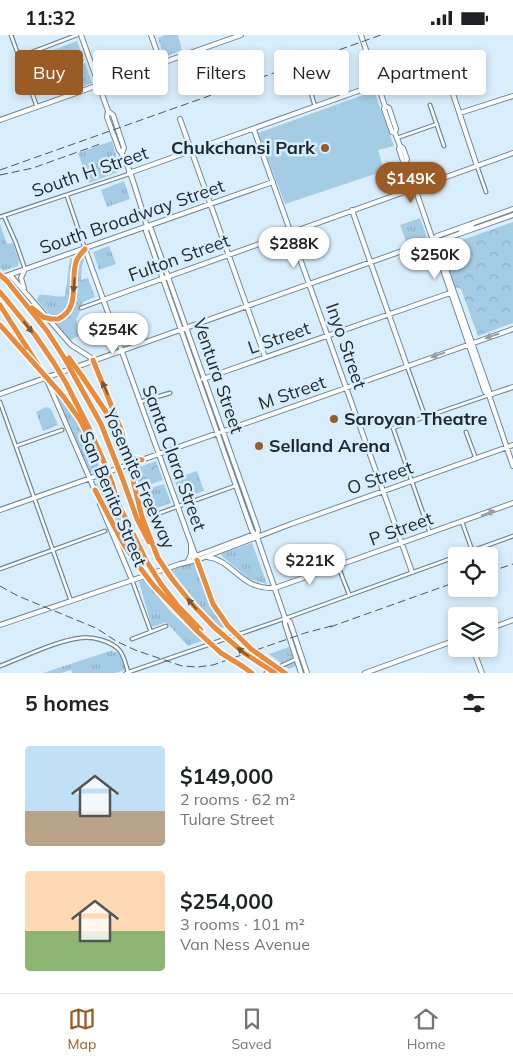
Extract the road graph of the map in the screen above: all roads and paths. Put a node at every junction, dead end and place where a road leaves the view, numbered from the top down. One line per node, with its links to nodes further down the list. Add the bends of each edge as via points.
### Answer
1 (11, 35): 8 (street)
2 (79, 35): 9 (street); 33 (street, Ventura Street, via 108,111 118,150)
3 (150, 35): 10 (street)
4 (221, 35): 7 (street)
5 (241, 35): 7 (street)
6 (361, 35): 11 (street)
7 (223, 41): 12 (street)
8 (16, 50)
9 (38, 50)
10 (156, 50)
11 (366, 50)
12 (168, 61)
13 (93, 87): 22 (street, bridge)
14 (359, 91): 21 (street, South H Street)
15 (33, 95): 22 (street)
16 (312, 95): 21 (street)
17 (382, 95): 28 (street, via 392,132)
18 (454, 95): 23 (street, South H Street)
19 (513, 96): 23 (street)
20 (430, 105): 26 (street)
21 (316, 106): 27 (street, South H Street)
22 (37, 107): 25 (street)
23 (460, 113): 32 (street)
24 (180, 119): 30 (street)
25 (0, 120)
26 (437, 124): 28 (street); 29 (street)
27 (254, 129): 30 (street, South H Street); 34 (street, Inyo Street)
28 (397, 138): 35 (street, via 403,147)
29 (444, 146)
30 (192, 152): 33 (street, South H Street); 38 (street)
31 (513, 153): 32 (street, Fulton Street)
32 (477, 166): 35 (street, Fulton Street); 36 (street)
33 (129, 173): 37 (street, South H Street); 45 (street, Ventura Street)
34 (273, 182): 38 (street, South Broadway Street); 46 (street, Inyo Street)
35 (414, 188): 40 (street, Fulton Street); 48 (street)
36 (486, 193)
37 (67, 196): 42 (street, South H Street); 49 (street, Santa Clara Street)
38 (211, 205): 45 (street, South Broadway Street); 50 (street)
39 (513, 209): 44 (street)
40 (352, 210): 46 (street, Fulton Street); 51 (street)
41 (513, 215): 47 (street)
42 (4, 216): 43 (street, South H Street); 52 (street)
43 (0, 217)
44 (473, 223): 47 (street); 48 (street)
45 (147, 226): 49 (street, South Broadway Street); 55 (street, Ventura Street, via 151,229); 57 (street, Ventura Street)
46 (291, 232): 50 (street, Fulton Street); 58 (street, Inyo Street)
47 (455, 235): 48 (street)
48 (433, 240): 51 (street); 61 (street)
49 (85, 249): 52 (street, South Broadway Street); 62 (highway, one-way to 62, bridge, via 76,262 71,307 66,314 58,319 43,317); 63 (street, Santa Clara Street)
50 (228, 255): 55 (street, Fulton Street); 65 (street)
51 (370, 263): 58 (street); 67 (street)
52 (25, 269): 54 (street, South Broadway Street); 59 (street, via 21,281)
53 (0, 275): 62 (highway, bridge)
54 (10, 275): 56 (street, South Broadway Street); 59 (street)
55 (168, 277): 57 (street, Fulton Street); 69 (street, Ventura Street)
56 (0, 279)
57 (163, 279): 63 (street, Fulton Street); 71 (street, Ventura Street)
58 (309, 284): 65 (street); 72 (street, Inyo Street)
59 (26, 292): 77 (street, via 71,345)
60 (0, 293): 99 (highway, Yosemite Freeway, one-way to 99, bridge, via 54,363)
61 (452, 293): 67 (street, L Street); 73 (street)
62 (20, 298): 76 (highway)
63 (103, 300): 66 (street, Fulton Street); 74 (street, Santa Clara Street)
64 (0, 305): 79 (highway)
65 (247, 307): 69 (street); 75 (street)
66 (81, 308)
67 (389, 315): 72 (street, L Street); 78 (street)
68 (0, 325): 99 (highway, bridge, via 63,396)
69 (186, 328): 71 (street); 80 (street, Ventura Street)
70 (513, 329): 73 (street, M Street, one-way to 73)
71 (181, 330): 74 (street); 80 (street, Ventura Street)
72 (328, 337): 75 (street, L Street); 82 (street, Inyo Street)
73 (470, 344): 78 (street, M Street, one-way to 78); 85 (street, via 484,392)
74 (121, 350): 77 (street); 87 (street, Santa Clara Street)
75 (265, 357): 80 (street, L Street)
76 (67, 359): 98 (highway, bridge, via 108,415 128,455); 124 (highway, Yosemite Freeway, bridge, via 101,424 141,527)
77 (93, 360): 79 (street); 124 (highway, one-way to 77, bridge, via 142,517 122,432)
78 (407, 366): 82 (street, M Street); 88 (street)
79 (46, 378): 84 (street); 101 (street, San Benito Street)
80 (201, 380): 90 (street, Ventura Street); 92 (street, Ventura Street)
81 (513, 387): 85 (street)
82 (346, 388): 90 (street, M Street); 106 (street, Inyo Street)
83 (170, 393): 87 (street)
84 (0, 394)
85 (488, 395): 88 (street); 95 (street)
86 (0, 402): 94 (street)
87 (140, 402): 96 (street, Santa Clara Street)
88 (426, 417): 102 (street, via 393,428)
89 (62, 430): 94 (street)
90 (223, 431): 92 (street, M Street); 116 (street, Ventura Street, via 258,530)
91 (466, 432): 97 (street)
92 (218, 433): 96 (street, M Street); 104 (street, Ventura Street)
93 (513, 445): 95 (street, O Street)
94 (16, 446): 107 (street)
95 (506, 448): 97 (street, O Street); 100 (street)
96 (160, 454): 98 (street, M Street); 109 (street, Santa Clara Street)
97 (476, 459): 102 (street, O Street)
98 (142, 460): 101 (street, M Street)
99 (104, 462): 141 (highway, Yosemite Freeway, bridge, via 118,503 147,562)
100 (513, 466)
101 (90, 479): 103 (street, M Street); 105 (street, San Benito Street)
102 (412, 481): 106 (street, O Street); 114 (street)
103 (79, 482): 105 (street); 107 (street, M Street)
104 (236, 485): 109 (street); 116 (street, Ventura Street)
105 (95, 490): 132 (street, San Benito Street); 141 (highway, bridge, via 138,565 154,586)
106 (382, 492): 116 (street, O Street); 117 (street, Inyo Street)
107 (34, 498): 110 (street, M Street); 121 (street)
108 (513, 503): 112 (street, P Street, one-way to 108)
109 (178, 506): 111 (street); 118 (street, Santa Clara Street)
110 (0, 510)
111 (156, 514)
112 (462, 522): 114 (street, P Street); 119 (street)
113 (105, 531): 121 (street)
114 (430, 533): 117 (street, P Street)
115 (513, 536): 120 (street)
116 (257, 537): 122 (street, O Street); 125 (street, O Street, via 249,536); 133 (street, Ventura Street)
117 (401, 543): 129 (street, P Street); 131 (street, Inyo Street)
118 (191, 545): 125 (street, Santa Clara Street); 127 (street)
119 (471, 547)
120 (481, 547)
121 (52, 550): 130 (street); 135 (street)
122 (218, 553): 123 (street, O Street); 128 (street)
123 (206, 557): 125 (street, O Street); 128 (street, P Street)
124 (158, 558): 152 (highway, Yosemite Freeway, one-way to 124, bridge, via 244,653 214,627 192,605)
125 (196, 558): 127 (street, O Street); 153 (highway, bridge, via 213,603 228,626 251,649)
126 (448, 559): 131 (street)
127 (188, 561): 132 (street, O Street)
128 (219, 561): 133 (street, P Street, via 251,585)
129 (338, 565): 133 (street, P Street); 134 (street)
130 (0, 569)
131 (412, 572): 134 (street)
132 (132, 580): 135 (street, O Street); 142 (street, San Benito Street)
133 (275, 588): 136 (street, Ventura Street)
134 (349, 594): 136 (street)
135 (71, 602): 138 (street, O Street)
136 (285, 618): 146 (street, Ventura Street); 149 (street); 155 (street, Ventura Street, via 290,622)
137 (513, 620): 140 (street)
138 (0, 625)
139 (166, 626): 142 (street)
140 (498, 626)
141 (199, 631): 150 (highway, bridge, via 221,653)
142 (151, 632): 143 (street)
143 (132, 639)
144 (448, 643): 148 (street)
145 (476, 657): 157 (street)
146 (297, 659): 151 (street); 154 (street, Ventura Street)
147 (0, 666): 149 (street, via 64,641 86,637 119,649)
148 (374, 671): 156 (street)
149 (127, 673)
150 (252, 673)
151 (266, 673)
152 (275, 673)
153 (286, 673)
154 (301, 673)
155 (307, 673)
156 (365, 673)
157 (482, 673)

